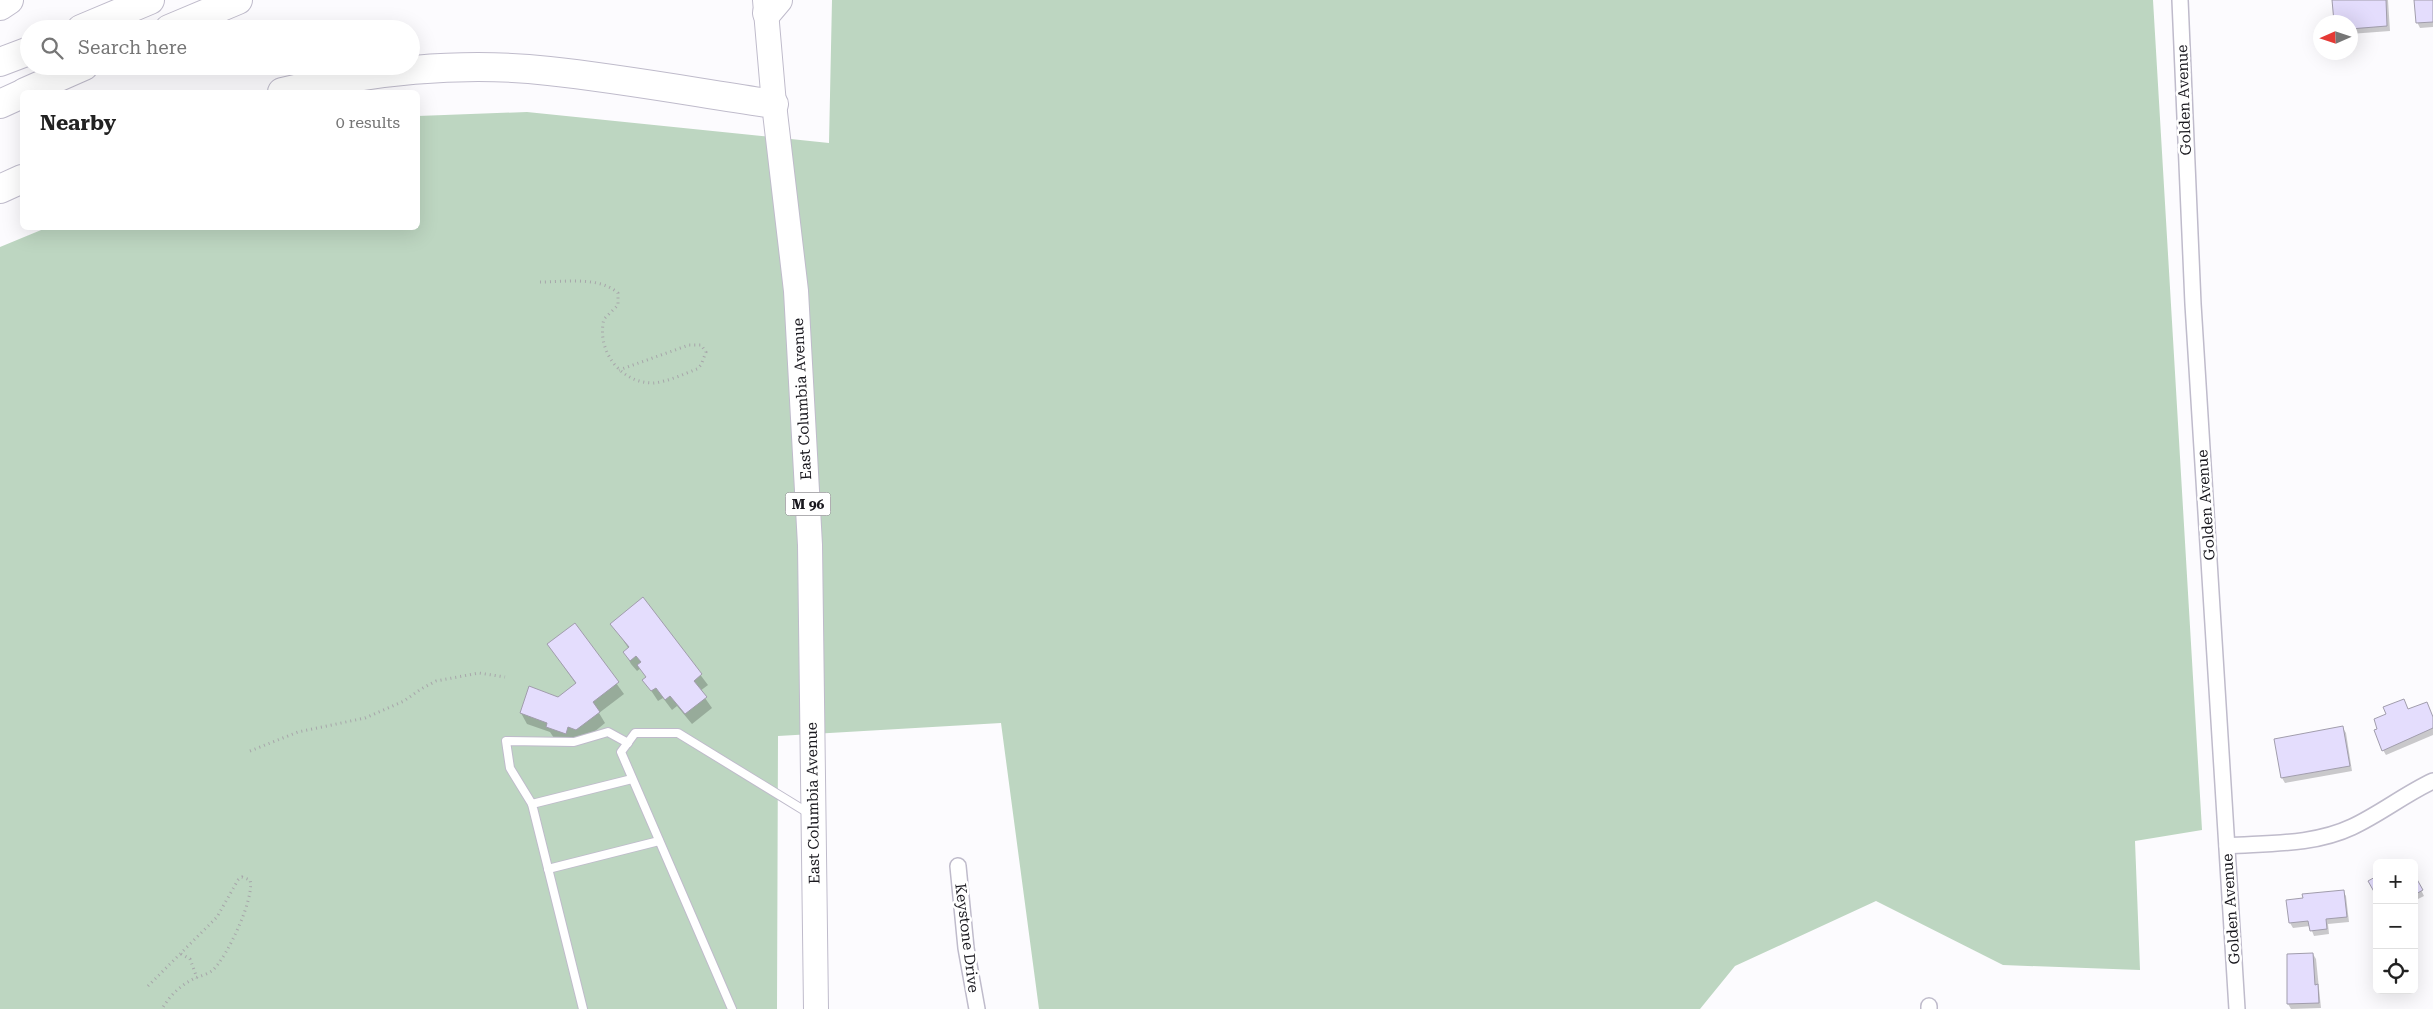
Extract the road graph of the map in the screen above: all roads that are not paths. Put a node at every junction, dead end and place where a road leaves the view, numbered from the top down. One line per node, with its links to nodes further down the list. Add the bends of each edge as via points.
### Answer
1 (9, 0): 6 (highway)
2 (150, 0): 7 (highway)
3 (238, 0): 8 (highway)
4 (2180, 0): 27 (street, Golden Avenue, via 2193,304)
5 (770, 4): 18 (main road, East Columbia Avenue / M 96)
6 (0, 6)
7 (102, 20)
8 (190, 20)
9 (20, 54): 10 (highway)
10 (0, 62)
11 (420, 70): 18 (highway, via 456,67 547,70)
12 (64, 75): 14 (highway)
13 (367, 75): 15 (highway)
14 (31, 90)
15 (292, 90)
16 (20, 95): 17 (highway)
17 (0, 104)
18 (774, 104): 25 (main road, East Columbia Avenue / M 96, via 796,291 810,545)
19 (20, 180): 20 (highway)
20 (0, 189)
21 (628, 742): 22 (lane, via 620,752); 24 (lane, via 608,732 574,742 506,741 510,768); 25 (lane, via 635,733 678,733)
22 (632, 779): 24 (lane); 26 (lane)
23 (2433, 781): 27 (street, via 2374,816 2339,832 2296,841)
24 (532, 804): 29 (lane)
25 (814, 817): 32 (main road, East Columbia Avenue / M 96)
26 (659, 841): 29 (lane); 31 (lane)
27 (2227, 846): 34 (street, Golden Avenue)
28 (958, 866): 33 (street, Keystone Drive, via 966,948)
29 (548, 869): 30 (lane)
30 (583, 1009)
31 (732, 1009)
32 (816, 1009)
33 (977, 1009)
34 (2237, 1009)

